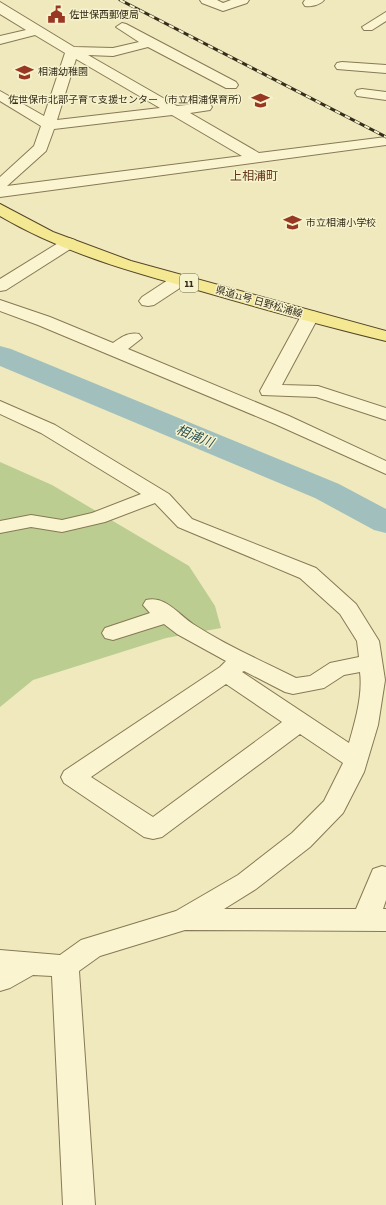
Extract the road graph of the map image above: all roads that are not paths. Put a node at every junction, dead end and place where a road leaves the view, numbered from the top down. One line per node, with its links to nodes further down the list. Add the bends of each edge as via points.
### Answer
1 (206, 0): 2 (street, via 223,7)
2 (243, 0)
3 (1, 7): 6 (street)
4 (386, 16): 7 (street)
5 (122, 27): 10 (street)
6 (34, 29): 8 (street); 9 (street); 11 (street)
7 (376, 30)
8 (0, 34)
9 (0, 40)
10 (150, 43): 11 (street, via 113,52); 14 (street, via 228,83)
11 (72, 51): 19 (street); 20 (street)
12 (352, 63): 13 (street)
13 (386, 69)
14 (207, 87)
15 (366, 92): 17 (street)
16 (0, 95): 20 (street)
17 (386, 96)
18 (205, 107): 19 (street)
19 (177, 110): 20 (street); 22 (street)
20 (50, 125): 23 (street, via 41,148)
21 (383, 143): 22 (street)
22 (257, 158): 24 (street)
23 (0, 185)
24 (0, 192)
25 (0, 209): 26 (main road, 県道11号 日野松浦線 / 11, via 46,234)
26 (69, 243): 28 (street); 29 (main road, 県道11号 日野松浦線 / 11)
27 (0, 273): 28 (street)
28 (19, 273): 30 (street)
29 (180, 280): 31 (street); 33 (main road, 県道11号 日野松浦線 / 11)
30 (0, 286)
31 (148, 301)
32 (0, 305): 36 (street)
33 (310, 316): 34 (main road, 県道11号 日野松浦線 / 11); 37 (street)
34 (386, 336)
35 (133, 338): 36 (street)
36 (114, 350): 38 (street)
37 (269, 391): 38 (street); 40 (street, via 318,392)
38 (227, 398): 41 (street)
39 (0, 407): 42 (street, via 48,428)
40 (386, 414)
41 (386, 468)
42 (158, 496): 43 (street, via 98,518 62,526 31,521); 46 (street, via 185,523 308,573 348,609 368,641)
43 (0, 527)
44 (113, 633): 45 (street, via 161,610)
45 (234, 667): 46 (street, via 293,686 316,683 338,668); 47 (street); 47 (street, via 73,777 153,830)
46 (376, 670): 48 (street, via 366,725)
47 (299, 722): 48 (street)
48 (356, 760): 50 (street, via 334,807 301,840 247,882)
49 (382, 876): 51 (street)
50 (185, 919): 51 (street); 54 (street, via 90,948)
51 (376, 920)
52 (0, 961): 53 (street)
53 (30, 963): 54 (street); 55 (street)
54 (65, 966): 56 (street)
55 (0, 980)
56 (79, 1205)

